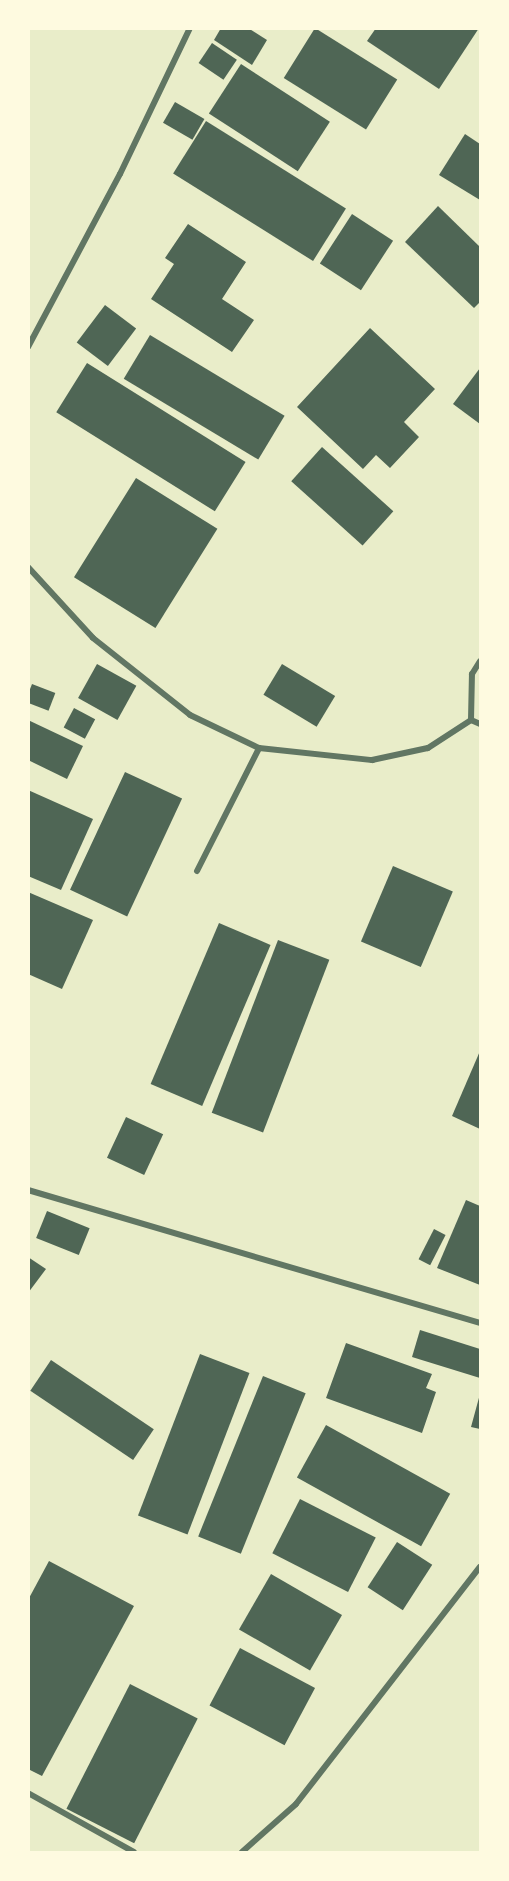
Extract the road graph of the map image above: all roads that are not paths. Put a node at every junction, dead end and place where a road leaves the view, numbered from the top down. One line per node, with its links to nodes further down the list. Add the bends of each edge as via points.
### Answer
1 (190, 28): 2 (street, via 120,174)
2 (28, 347)
3 (28, 567): 7 (street, via 93,638 190,715)
4 (480, 661): 5 (street, via 472,674)
5 (471, 720): 6 (street); 7 (street, via 428,748 372,760)
6 (480, 724)
7 (259, 748): 8 (street)
8 (197, 872)
9 (28, 1190): 10 (street)
10 (480, 1323)
11 (480, 1567): 14 (street, via 296,1804)
12 (28, 1792): 13 (street)
13 (134, 1852)
14 (242, 1852)

